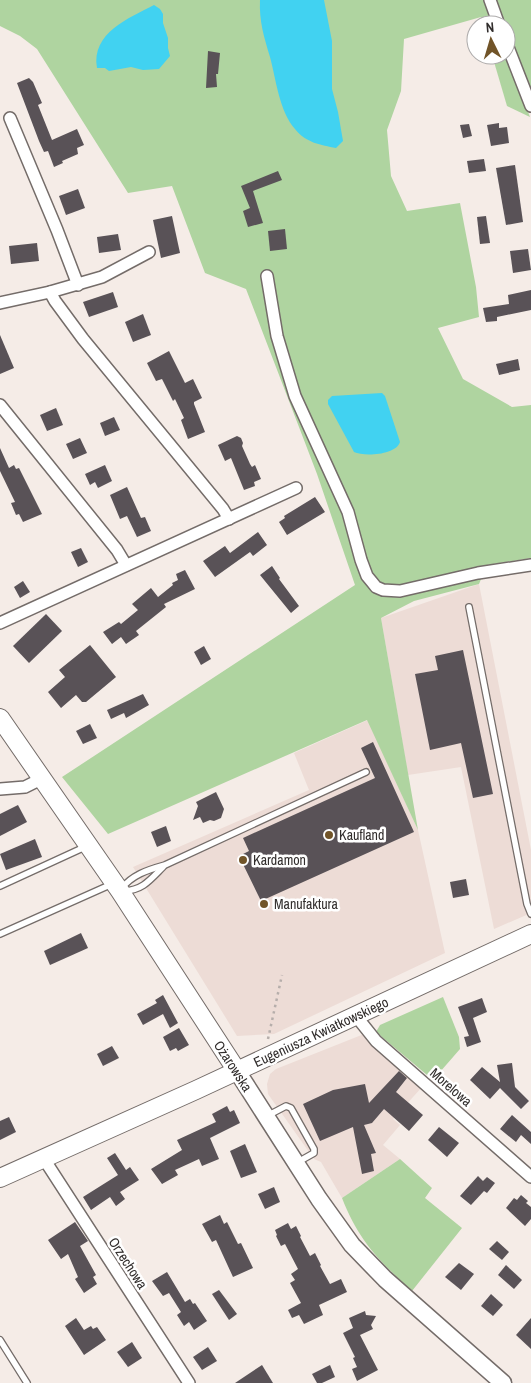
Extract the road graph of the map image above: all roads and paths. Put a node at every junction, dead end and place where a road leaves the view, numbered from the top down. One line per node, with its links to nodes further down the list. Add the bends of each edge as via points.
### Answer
1 (490, 0): 2 (street)
2 (495, 15)
3 (515, 65): 4 (street)
4 (531, 106)
5 (10, 118): 8 (street)
6 (149, 252): 8 (street, via 102,277)
7 (267, 276): 15 (street, via 277,336 295,396 348,512 367,576 376,587 400,591)
8 (78, 285): 9 (street)
9 (50, 292): 10 (street); 13 (street, via 83,339)
10 (0, 303)
11 (0, 405): 14 (street)
12 (296, 488): 13 (street)
13 (229, 519): 14 (street)
14 (126, 565): 17 (street)
15 (531, 565)
16 (469, 607): 26 (lane)
17 (0, 623)
18 (0, 718): 20 (main road, Ożarowska)
19 (366, 772): 23 (lane)
20 (43, 778): 21 (street, via 25,787); 22 (main road, Ożarowska)
21 (0, 789)
22 (88, 845): 24 (lane); 25 (main road, Ożarowska)
23 (165, 865): 25 (lane); 25 (lane, via 142,887 135,890)
24 (0, 886)
25 (117, 887): 27 (lane); 32 (main road, Ożarowska)
26 (531, 914)
27 (0, 934)
28 (531, 934): 30 (main road, Eugeniusza Kwiatkowskiego)
29 (282, 974): 31 (path)
30 (356, 1016): 32 (main road, Eugeniusza Kwiatkowskiego); 36 (street, Morelowa, via 376,1041)
31 (268, 1040)
32 (237, 1071): 33 (street, Ożarowska); 34 (main road, Eugeniusza Kwiatkowskiego)
33 (266, 1117): 35 (street, Ożarowska); 35 (lane, via 286,1106 291,1108 314,1149 314,1153)
34 (44, 1159): 37 (main road, Eugeniusza Kwiatkowskiego); 40 (street, Orzechowa)
35 (296, 1163): 41 (street, Ożarowska, via 352,1245 385,1279)
36 (531, 1177)
37 (0, 1178)
38 (0, 1340): 39 (lane)
39 (27, 1383)
40 (189, 1383)
41 (503, 1383)

